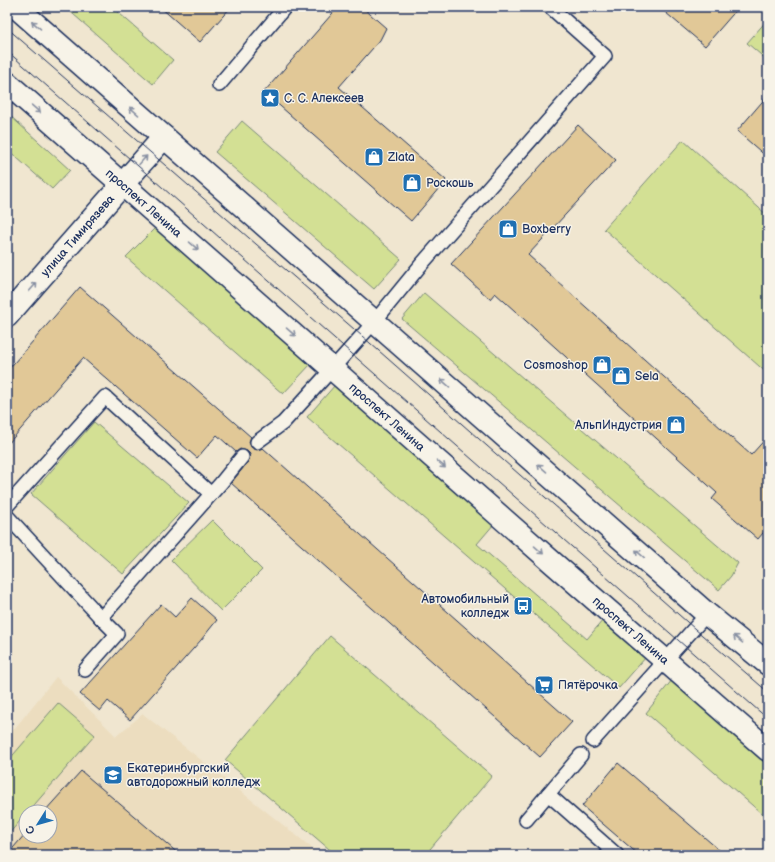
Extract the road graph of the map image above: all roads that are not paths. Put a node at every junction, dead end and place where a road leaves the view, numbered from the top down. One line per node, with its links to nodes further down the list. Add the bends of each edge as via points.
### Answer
1 (16, 7): 6 (main road, one-way to 1)
2 (285, 7): 5 (lane)
3 (550, 7): 9 (lane, via 605,56 420,266)
4 (7, 83): 7 (main road, проспект Ленина, one-way to 7)
5 (219, 85)
6 (164, 137): 7 (main road, улица Тимирязева, one-way to 6); 9 (main road)
7 (122, 184): 8 (main road, улица Тимирязева, one-way to 7); 10 (main road, проспект Ленина, one-way to 10)
8 (8, 314)
9 (375, 321): 10 (lane); 16 (main road, one-way to 9)
10 (333, 368): 11 (lane, via 283,423); 18 (main road, проспект Ленина, one-way to 18)
11 (257, 442)
12 (242, 457): 13 (lane)
13 (211, 494): 14 (lane, via 105,396); 17 (lane)
14 (7, 506)
15 (7, 516): 17 (lane)
16 (707, 614): 18 (lane); 19 (main road, one-way to 16)
17 (101, 618): 20 (lane, via 117,634)
18 (666, 660): 21 (lane); 22 (main road, проспект Ленина)
19 (768, 664)
20 (84, 670)
21 (593, 741)
22 (768, 750)
23 (581, 755): 24 (lane)
24 (548, 794): 25 (lane); 26 (lane)
25 (526, 820)
26 (617, 855)

